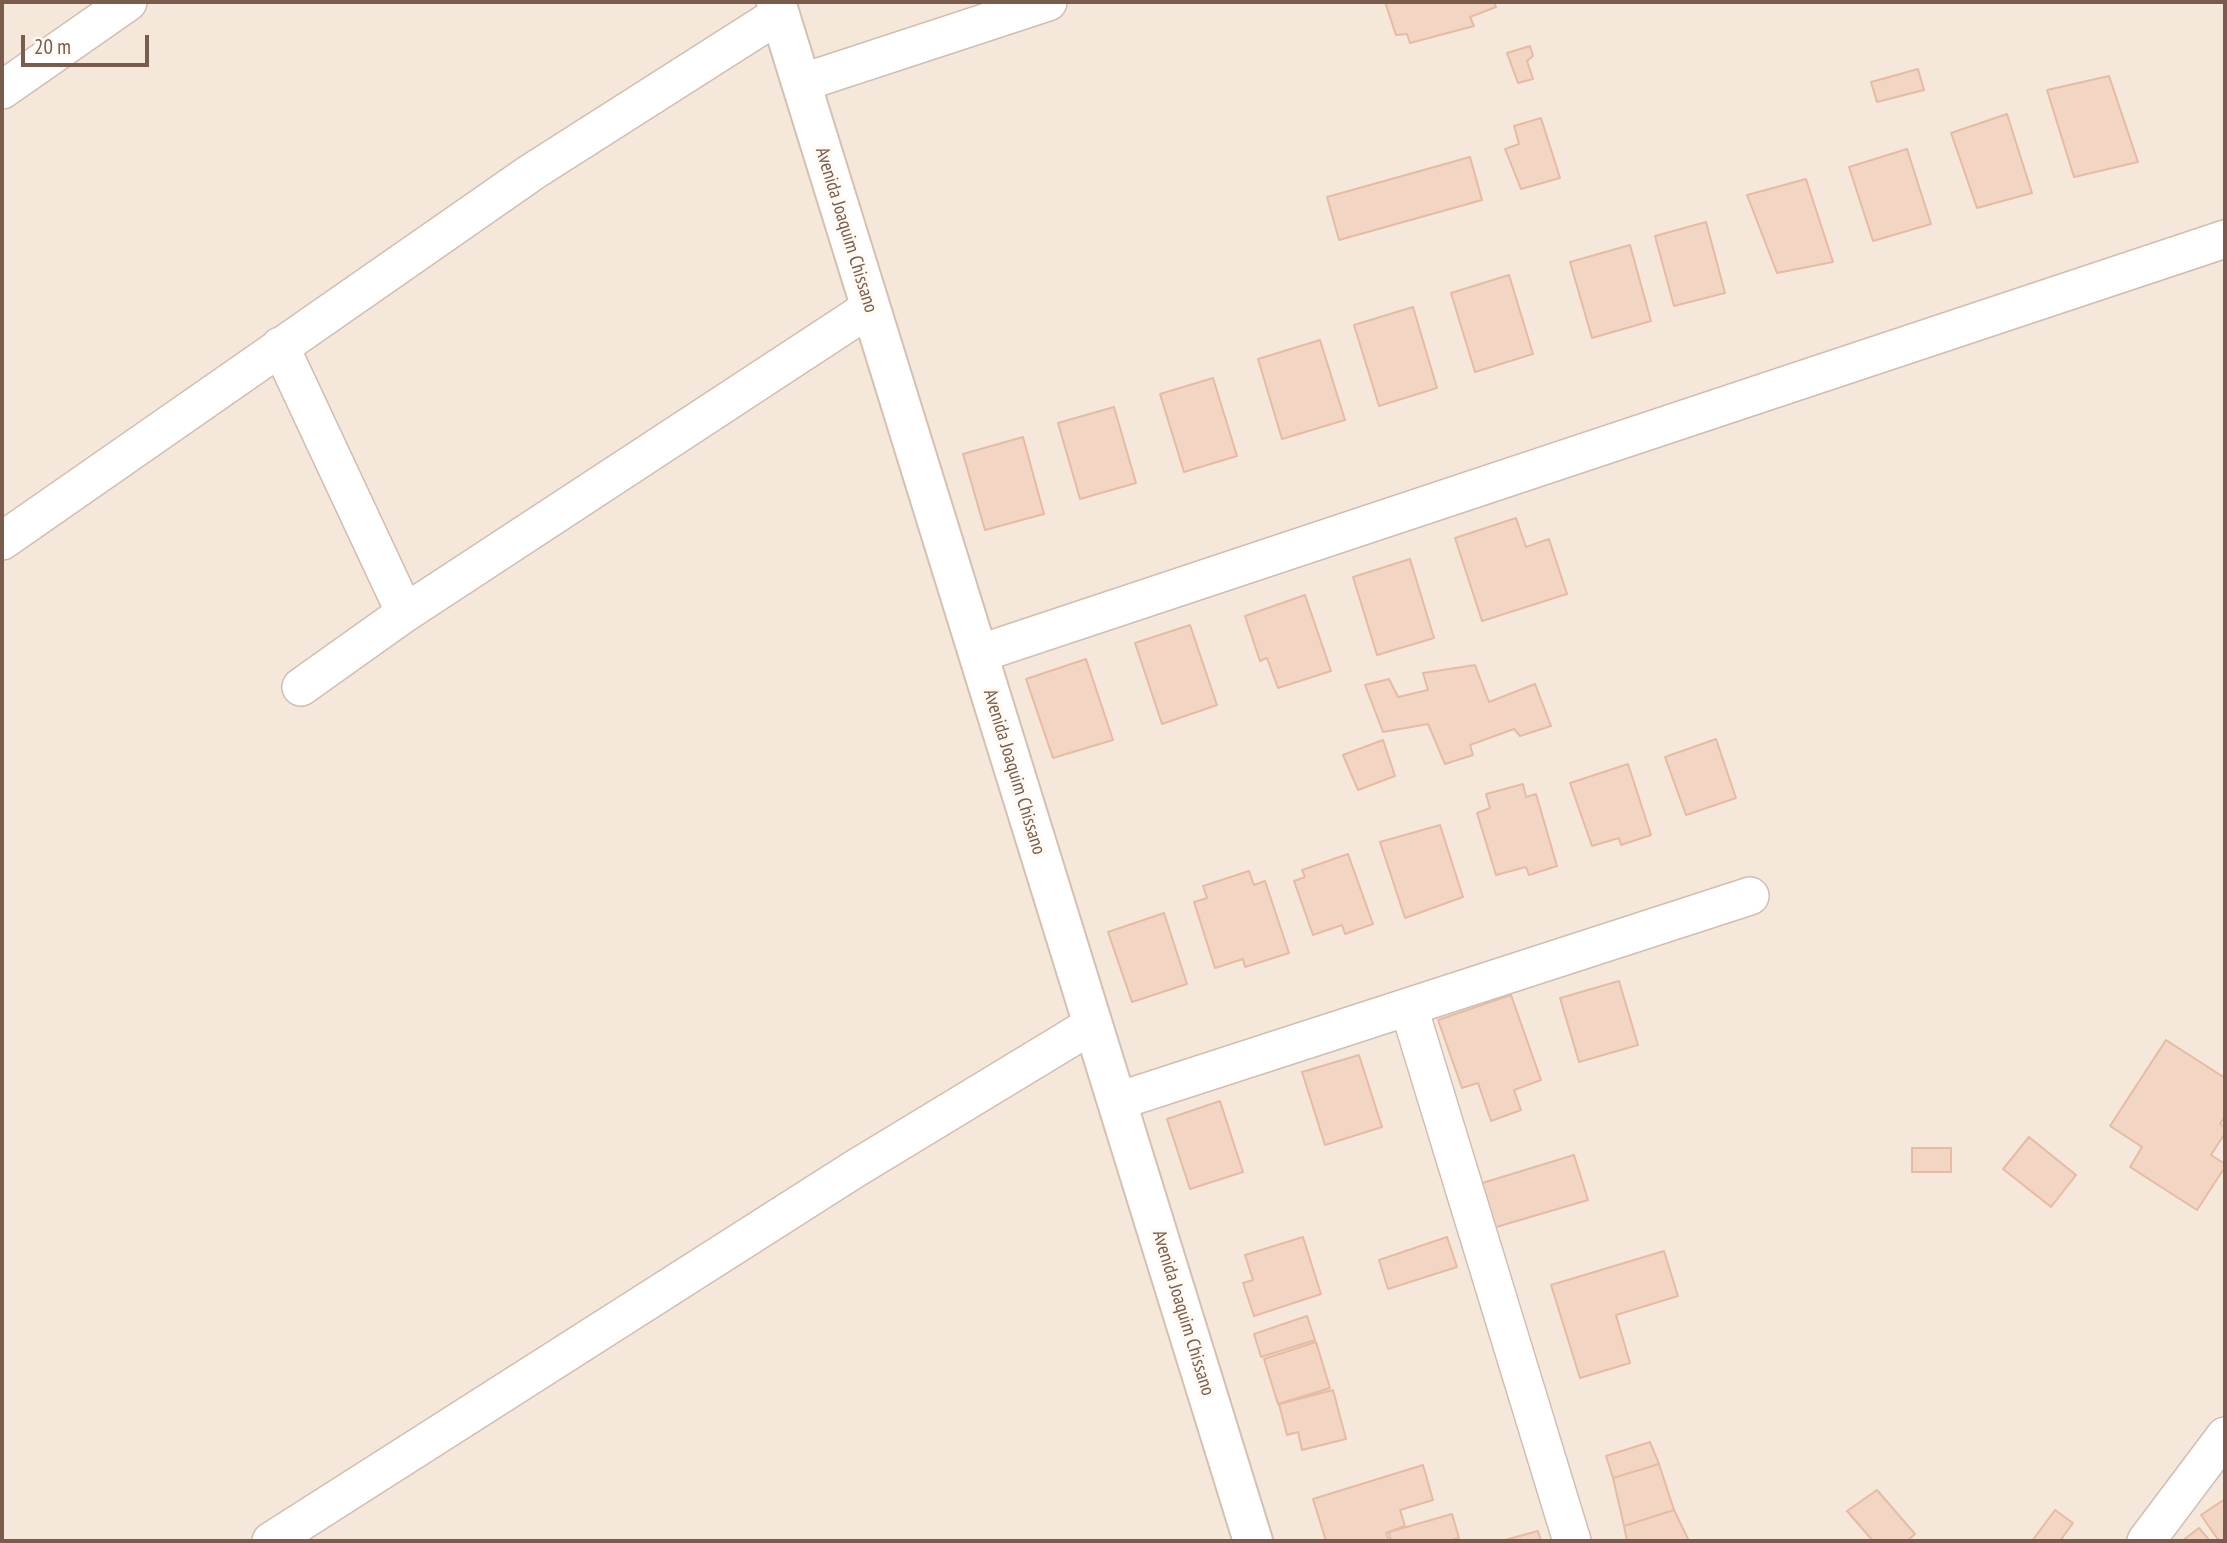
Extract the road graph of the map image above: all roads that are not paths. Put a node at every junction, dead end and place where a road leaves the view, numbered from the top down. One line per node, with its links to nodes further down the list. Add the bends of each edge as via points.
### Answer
1 (128, 2): 5 (street)
2 (1048, 2): 4 (street)
3 (778, 8): 4 (street, Avenida Joaquim Chissano); 8 (street)
4 (801, 83): 7 (street, Avenida Joaquim Chissano)
5 (2, 90)
6 (2225, 239): 11 (street)
7 (870, 308): 10 (street); 11 (street, Avenida Joaquim Chissano)
8 (280, 346): 9 (street); 10 (street)
9 (2, 541)
10 (405, 613): 12 (street)
11 (978, 654): 15 (street, Avenida Joaquim Chissano)
12 (301, 687)
13 (1750, 896): 14 (street)
14 (1409, 1008): 16 (street); 20 (street)
15 (1092, 1025): 16 (street, Avenida Joaquim Chissano); 18 (street, via 853,1170)
16 (1118, 1101): 19 (street, Avenida Joaquim Chissano)
17 (2225, 1436): 21 (street)
18 (271, 1541)
19 (1253, 1541)
20 (1572, 1541)
21 (2146, 1541)

